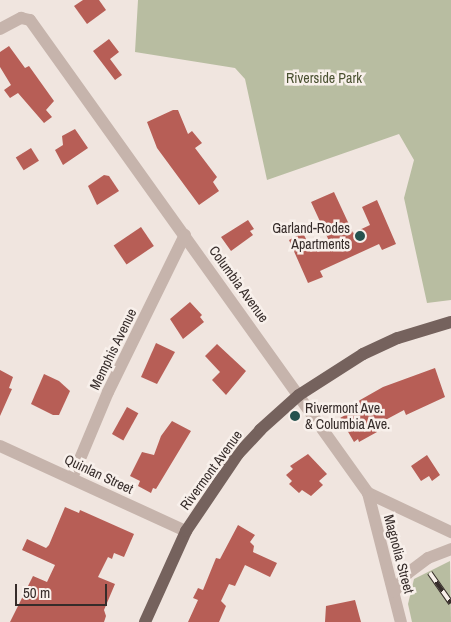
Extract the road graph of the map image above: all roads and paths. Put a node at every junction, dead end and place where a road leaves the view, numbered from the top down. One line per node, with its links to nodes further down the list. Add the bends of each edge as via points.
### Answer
1 (0, 29): 2 (street, Columbia Avenue, via 21,18 30,20)
2 (185, 235): 4 (street, Columbia Avenue); 6 (street, Memphis Avenue, via 108,392)
3 (451, 322): 4 (main road, Rivermont Avenue, via 398,338 363,354)
4 (299, 395): 7 (street, Columbia Avenue); 8 (main road, Rivermont Avenue, via 238,454)
5 (0, 446): 6 (street, Quinlan Street)
6 (72, 478): 8 (street, Quinlan Street)
7 (368, 493): 9 (street, Columbia Avenue); 11 (street, Magnolia Street)
8 (186, 531): 12 (main road, Rivermont Avenue)
9 (451, 532)
10 (451, 549): 11 (street, via 421,563 408,573)
11 (394, 592): 13 (street, Magnolia Street)
12 (145, 622)
13 (401, 622)

